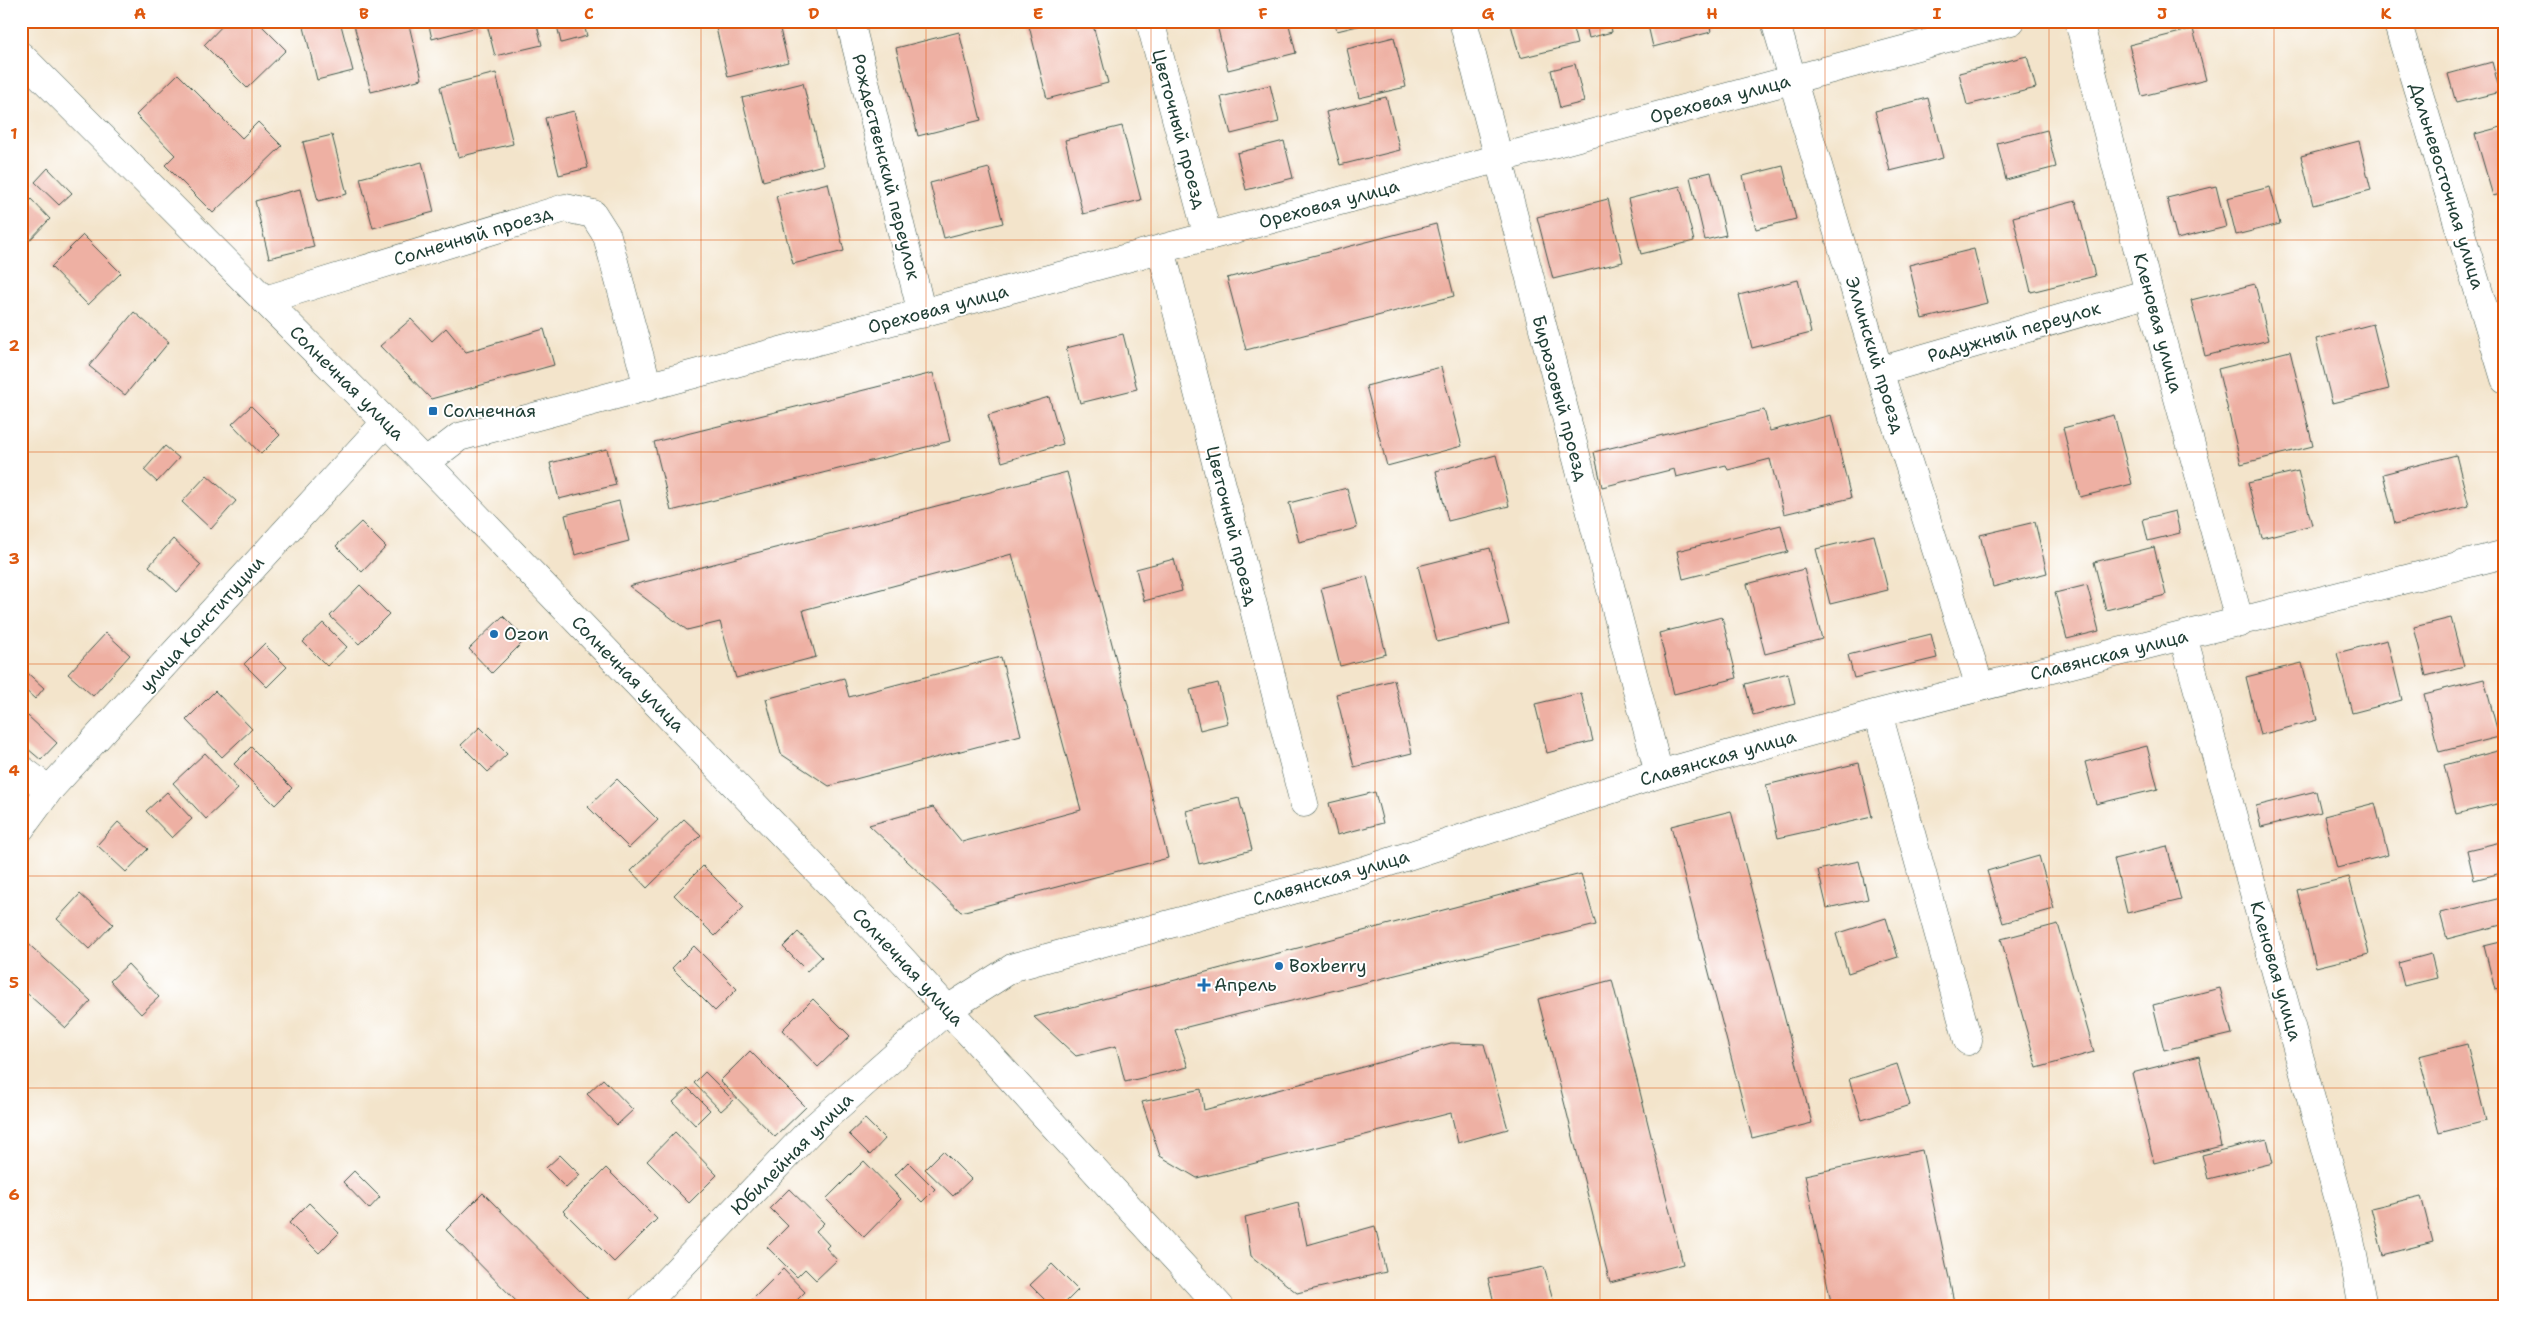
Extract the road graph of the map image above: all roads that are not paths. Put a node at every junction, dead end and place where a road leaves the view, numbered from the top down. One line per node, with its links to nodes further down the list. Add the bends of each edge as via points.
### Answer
1 (850, 21): 15 (street, Рождественский переулок)
2 (1150, 21): 11 (street, Цветочный проезд)
3 (1463, 21): 10 (street, Бирюзовый проезд)
4 (1775, 21): 9 (street, Эллинский проезд)
5 (2011, 21): 9 (street, Ореховая улица)
6 (2079, 21): 13 (street, Кленовая улица)
7 (2397, 21): 17 (street, Дальневосточная улица)
8 (21, 56): 14 (street, Солнечная улица)
9 (1791, 80): 10 (street, Ореховая улица); 16 (street, Эллинский проезд)
10 (1498, 159): 11 (street, Ореховая улица); 27 (street, Бирюзовый проезд)
11 (1208, 237): 12 (street, Ореховая улица)
12 (1161, 249): 15 (street, Ореховая улица); 29 (street, Цветочный проезд)
13 (2149, 293): 16 (street, Радужный переулок); 22 (street, Кленовая улица)
14 (265, 300): 18 (street, Солнечный проезд, via 565,208 592,214 607,236); 19 (street, Солнечная улица)
15 (922, 314): 18 (street, Ореховая улица)
16 (1879, 370): 24 (street, Эллинский проезд)
17 (2505, 379)
18 (648, 387): 20 (street, Ореховая улица, via 459,437)
19 (386, 422): 20 (street, Солнечная улица); 28 (street, улица Конституции)
20 (425, 463): 31 (street, Солнечная улица)
21 (2505, 554): 22 (street, Славянская улица)
22 (2240, 623): 23 (street, Славянская улица)
23 (2182, 636): 24 (street, Славянская улица); 35 (street, Кленовая улица, via 2350,1240)
24 (1980, 688): 25 (street, Славянская улица)
25 (1878, 713): 27 (street, Славянская улица); 32 (street)
26 (21, 769): 28 (street)
27 (1659, 774): 31 (street, Славянская улица, via 1362,871 1014,967)
28 (50, 790): 30 (street, улица Конституции)
29 (1304, 803)
30 (21, 828)
31 (948, 1010): 33 (street, Юбилейная улица, via 810,1131); 34 (street, Солнечная улица)
32 (1968, 1041)
33 (642, 1307)
34 (1220, 1307)
35 (2363, 1307)

